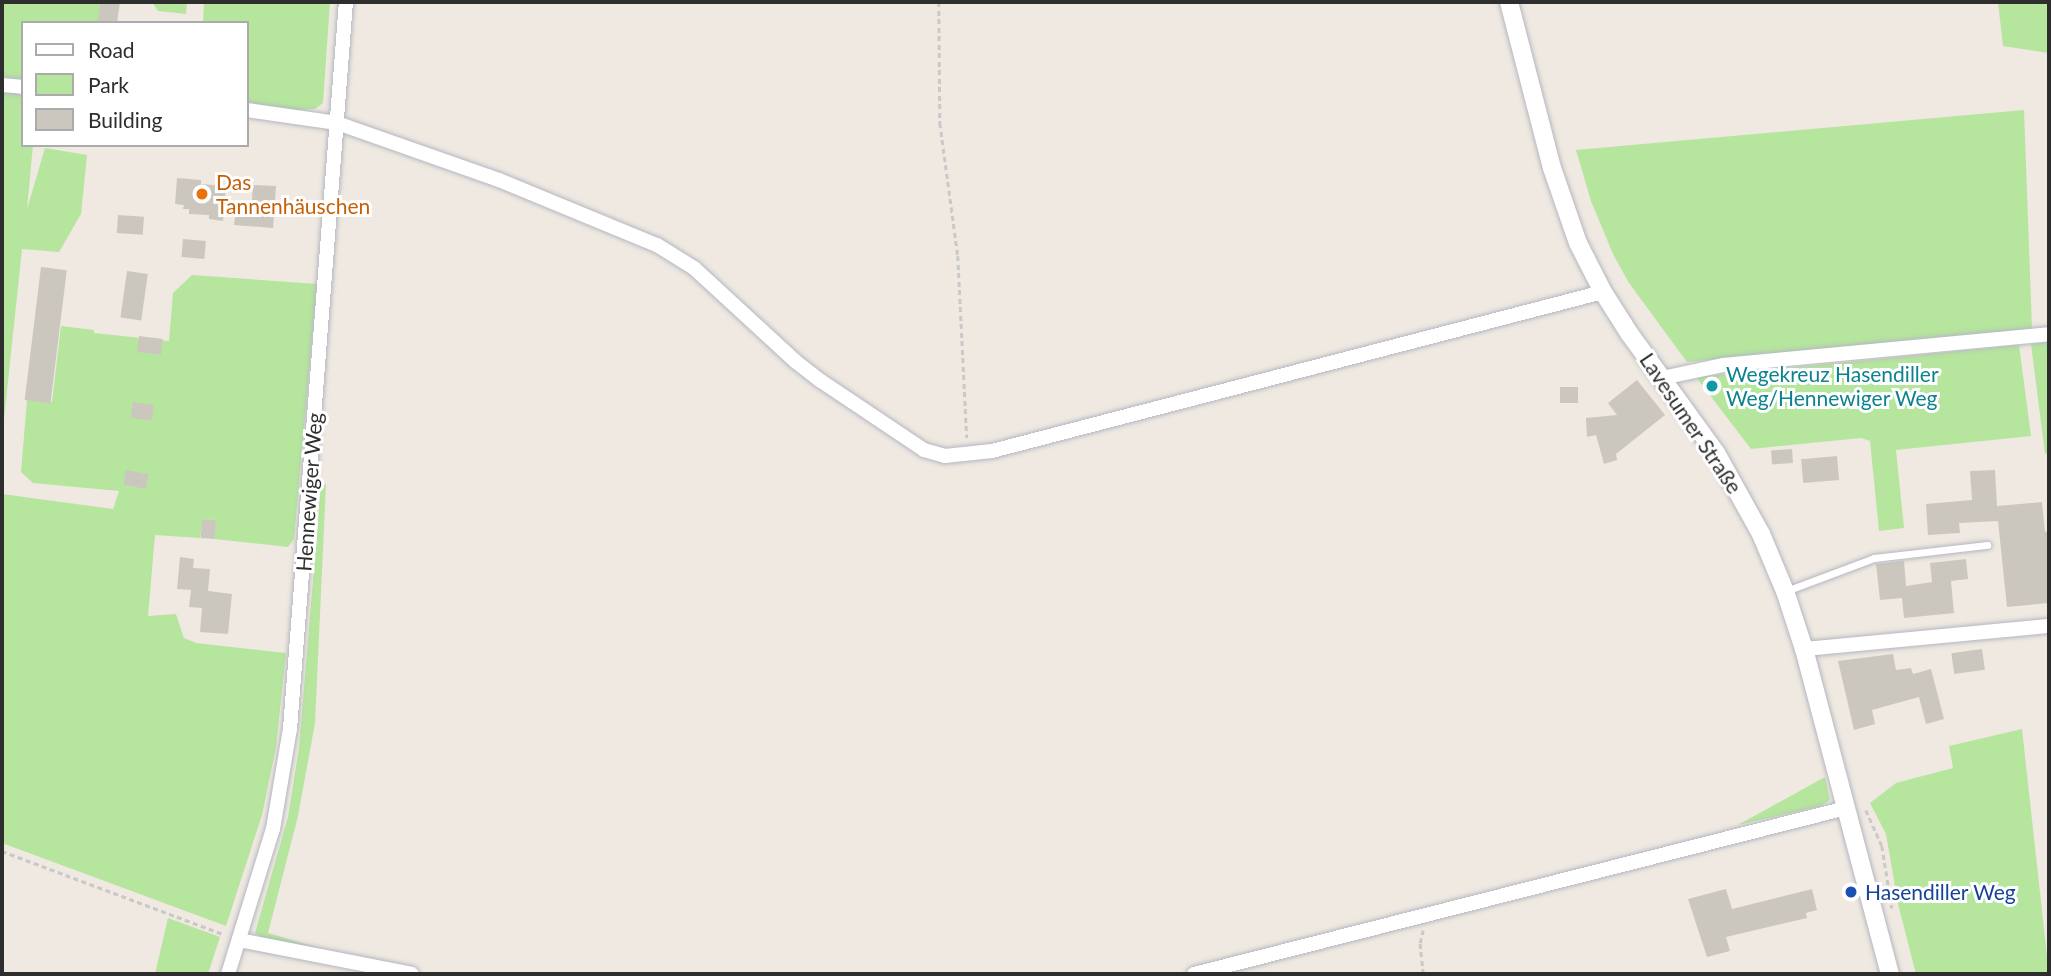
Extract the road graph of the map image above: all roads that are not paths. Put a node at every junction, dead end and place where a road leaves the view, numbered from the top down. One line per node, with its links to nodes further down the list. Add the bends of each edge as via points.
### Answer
1 (346, 2): 6 (street, Hennewiger Weg)
2 (1509, 2): 7 (street, Lavesumer Straße, via 1556,181 1578,243)
3 (2, 85): 4 (street)
4 (21, 87)
5 (248, 110): 6 (street)
6 (337, 123): 7 (street, via 499,180 680,256 795,361 925,450 945,456 967,456); 15 (street, Hennewiger Weg, via 290,729 273,829)
7 (1603, 292): 9 (street, Lavesumer Straße)
8 (2049, 334): 9 (street, via 1723,365)
9 (1662, 378): 11 (street, Lavesumer Straße, via 1739,493)
10 (1987, 545): 11 (lane, via 1874,558)
11 (1785, 592): 13 (street, Lavesumer Straße)
12 (2049, 626): 13 (street)
13 (1804, 649): 14 (street, Lavesumer Straße)
14 (1846, 808): 18 (street); 19 (street, Lavesumer Straße)
15 (239, 940): 16 (street, Hennewiger Weg); 17 (street)
16 (228, 974)
17 (412, 974)
18 (1194, 974)
19 (1891, 974)

